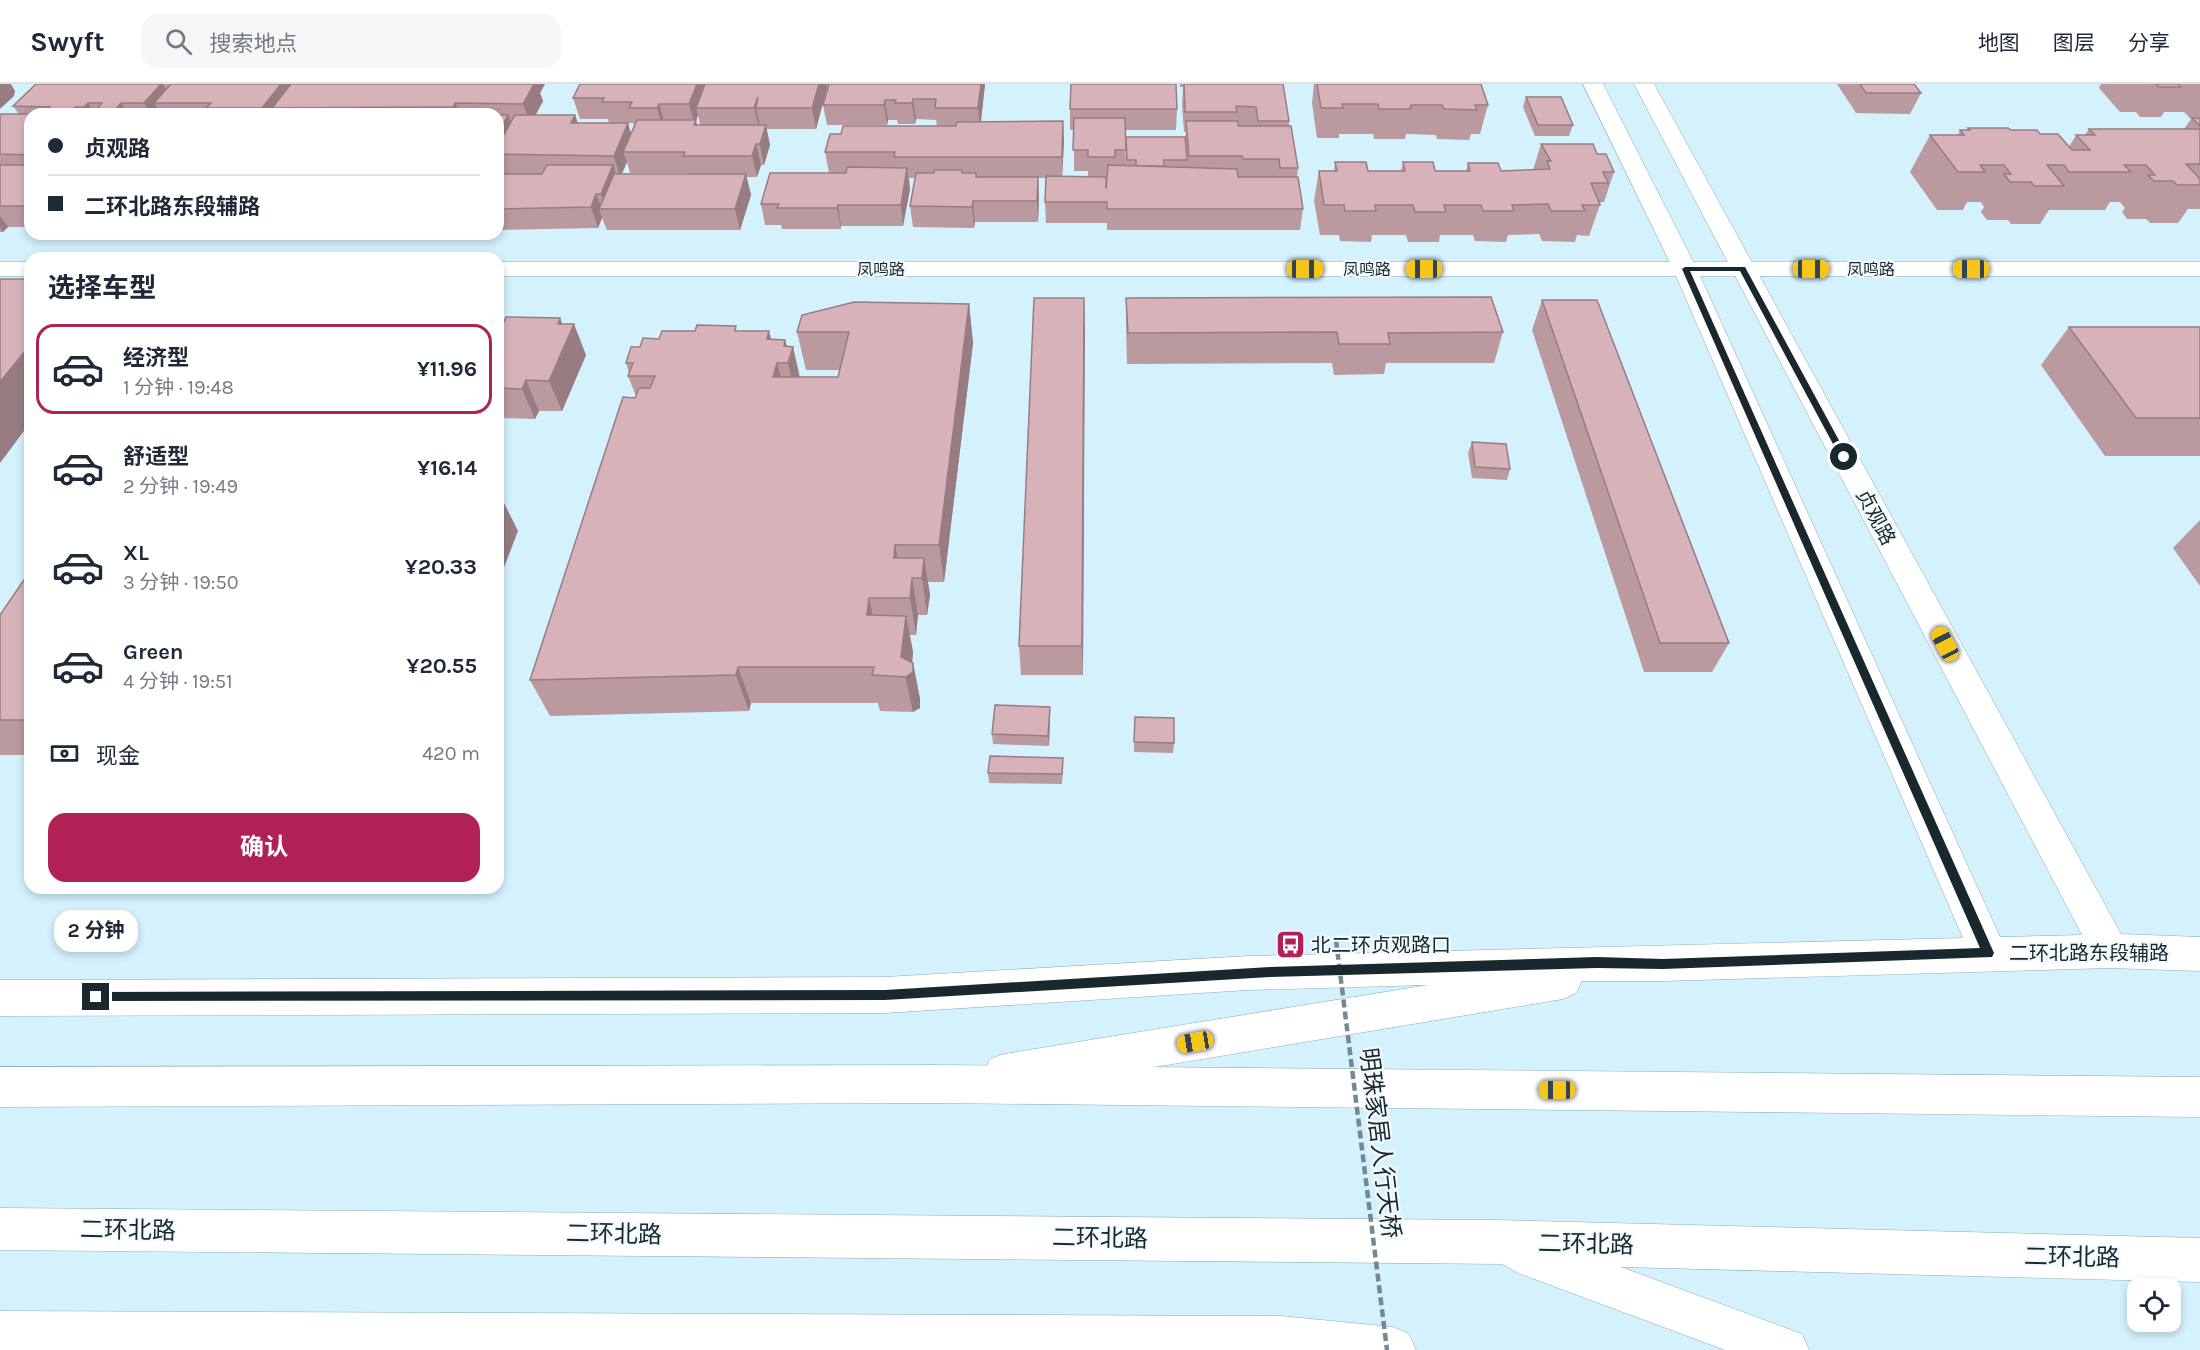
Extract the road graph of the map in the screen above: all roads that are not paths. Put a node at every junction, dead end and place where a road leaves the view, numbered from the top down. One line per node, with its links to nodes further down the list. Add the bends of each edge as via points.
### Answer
1 (1593, 84): 6 (main road)
2 (1644, 84): 7 (main road, 贞观路)
3 (0, 269): 4 (main road)
4 (24, 269)
5 (504, 269): 6 (main road, 凤鸣路)
6 (1685, 269): 7 (main road, 凤鸣路); 10 (main road)
7 (1743, 269): 8 (main road, 凤鸣路); 9 (main road, 贞观路)
8 (2200, 269)
9 (2110, 951): 10 (main road, 二环北路东段辅路); 11 (main road, 二环北路东段辅路)
10 (1988, 953): 12 (main road, 二环北路东段辅路)
11 (2200, 954)
12 (1663, 964): 13 (main road, 二环北路东段辅路, via 1270,972 885,995); 14 (main road)
13 (0, 998)
14 (938, 1084): 15 (main road); 16 (main road)
15 (0, 1087)
16 (2200, 1097)
17 (0, 1228): 18 (main road, 二环北路)
18 (1494, 1242): 19 (main road, 二环北路); 22 (main road)
19 (2200, 1260)
20 (0, 1333): 21 (main road, via 1281,1339)
21 (1393, 1350)
22 (1786, 1350)

